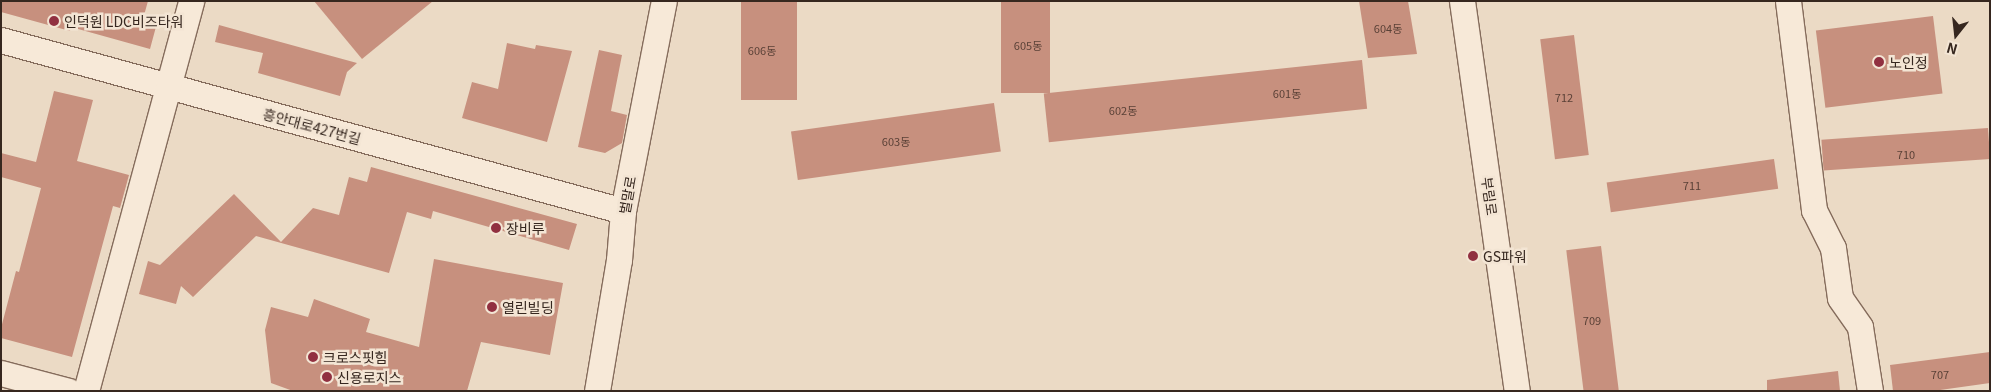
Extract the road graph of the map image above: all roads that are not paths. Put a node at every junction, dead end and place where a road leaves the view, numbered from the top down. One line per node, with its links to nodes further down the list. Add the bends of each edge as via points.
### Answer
1 (190, 1): 6 (street)
2 (664, 1): 7 (street, 벌말로)
3 (1462, 1): 12 (street, 부림로)
4 (1788, 1): 13 (street, via 1814,210 1833,248 1840,298 1860,326)
5 (1, 40): 6 (street, 흥안대로427번길)
6 (167, 87): 7 (street, 흥안대로427번길); 10 (street)
7 (624, 210): 11 (street, 벌말로)
8 (1, 374): 9 (street)
9 (69, 391)
10 (86, 391)
11 (597, 391)
12 (1517, 391)
13 (1870, 391)

